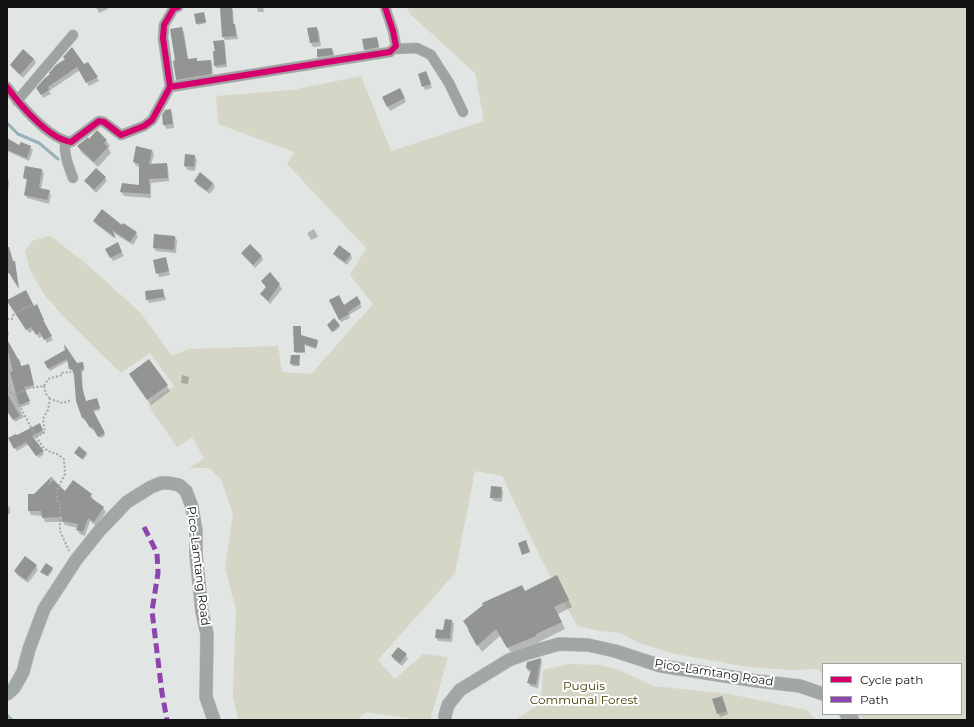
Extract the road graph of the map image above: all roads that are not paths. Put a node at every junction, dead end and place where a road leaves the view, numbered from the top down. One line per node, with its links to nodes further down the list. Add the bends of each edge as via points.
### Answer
1 (178, 7): 6 (street, via 174,8 164,25 163,38)
2 (385, 7): 4 (street, via 393,31 396,46)
3 (73, 35): 7 (street)
4 (394, 49): 6 (street, via 385,53); 8 (street, via 416,48 432,55)
5 (7, 87): 7 (street)
6 (170, 87): 9 (street, via 152,120 144,126 121,135 99,121 71,142)
7 (17, 101): 9 (street, via 35,120)
8 (463, 112)
9 (65, 142): 10 (street, via 64,152)
10 (73, 178)
11 (7, 694): 13 (main road, Pico-Lamtang Road, via 14,688 23,672 44,609 76,560 127,502 141,493 169,483 179,485 190,499 202,612 207,634 206,697)
12 (822, 694): 14 (main road, Pico-Lamtang Road, via 800,686 661,666 588,645 559,644 509,660 460,690 448,705)
13 (214, 720)
14 (446, 720)

